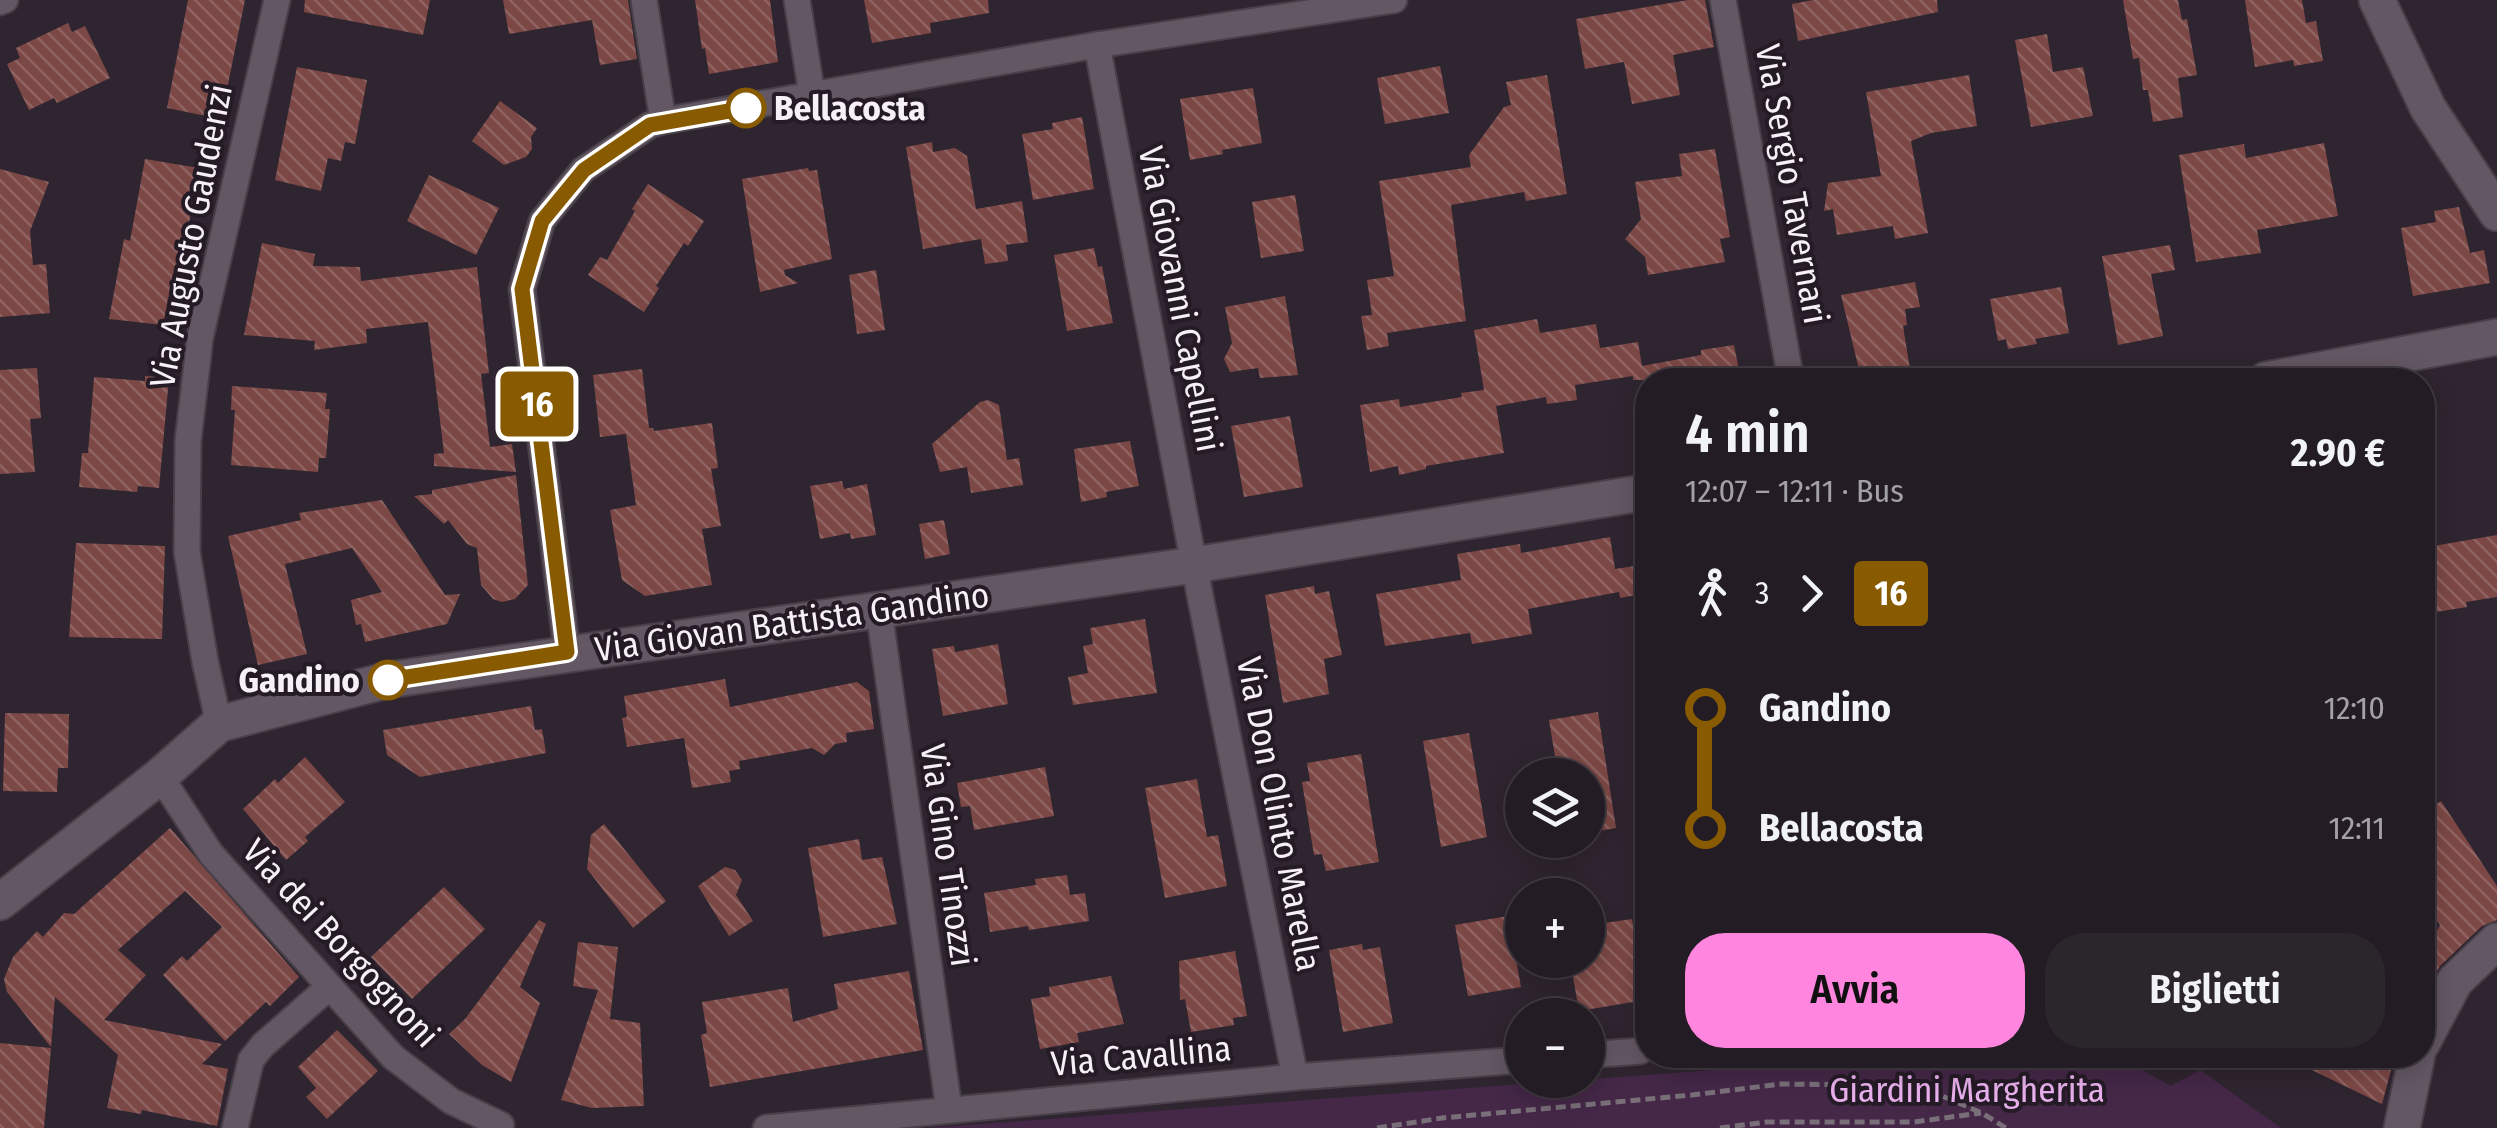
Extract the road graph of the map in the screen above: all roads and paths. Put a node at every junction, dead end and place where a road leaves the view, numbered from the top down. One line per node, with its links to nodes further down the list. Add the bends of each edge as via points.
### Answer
1 (276, 0): 18 (street, Via Augusto Gaudenzi, via 200,338 188,441 187,552)
2 (644, 0): 9 (street)
3 (797, 0): 8 (street)
4 (1394, 0): 7 (street)
5 (1723, 0): 12 (street, Via Sergio Tavernari)
6 (2377, 0): 10 (street, via 2428,108)
7 (1097, 46): 8 (street); 15 (street, Via Giovanni Capellini)
8 (812, 95): 9 (street)
9 (664, 122): 17 (street, via 584,170 542,221 522,289)
10 (2492, 192)
11 (2497, 337): 13 (street)
12 (1789, 368)
13 (2330, 368)
14 (1635, 494): 15 (street, Via Giovan Battista Gandino)
15 (1194, 565): 16 (street, Via Giovan Battista Gandino); 28 (street, Via Don Olinto Marella)
16 (879, 611): 17 (street, Via Giovan Battista Gandino); 29 (street, Via Gino Tinozzi)
17 (567, 652): 18 (street, Via Giovan Battista Gandino, via 388,680)
18 (220, 724): 19 (street, Via Giovan Battista Gandino)
19 (160, 776): 20 (street, Via Giovan Battista Gandino); 22 (street, Via dei Borgognoni, via 210,854)
20 (0, 902)
21 (2497, 941): 23 (street, via 2455,980)
22 (329, 987): 31 (street, Via dei Borgognoni, via 393,1057 451,1100); 32 (street, via 252,1060)
23 (2435, 1018)
24 (1635, 1051): 25 (street)
25 (1605, 1054)
26 (1505, 1061): 28 (street, Via Cavallina)
27 (2414, 1068): 37 (street)
28 (1295, 1077): 29 (street, Via Cavallina)
29 (949, 1108): 33 (street, Via Cavallina)
30 (1982, 1113): 34 (path, via 1936,1093 1781,1084); 35 (path, via 1914,1122); 36 (path)
31 (502, 1125)
32 (235, 1128)
33 (766, 1128)
34 (1378, 1128)
35 (1720, 1128)
36 (2006, 1128)
37 (2402, 1128)

